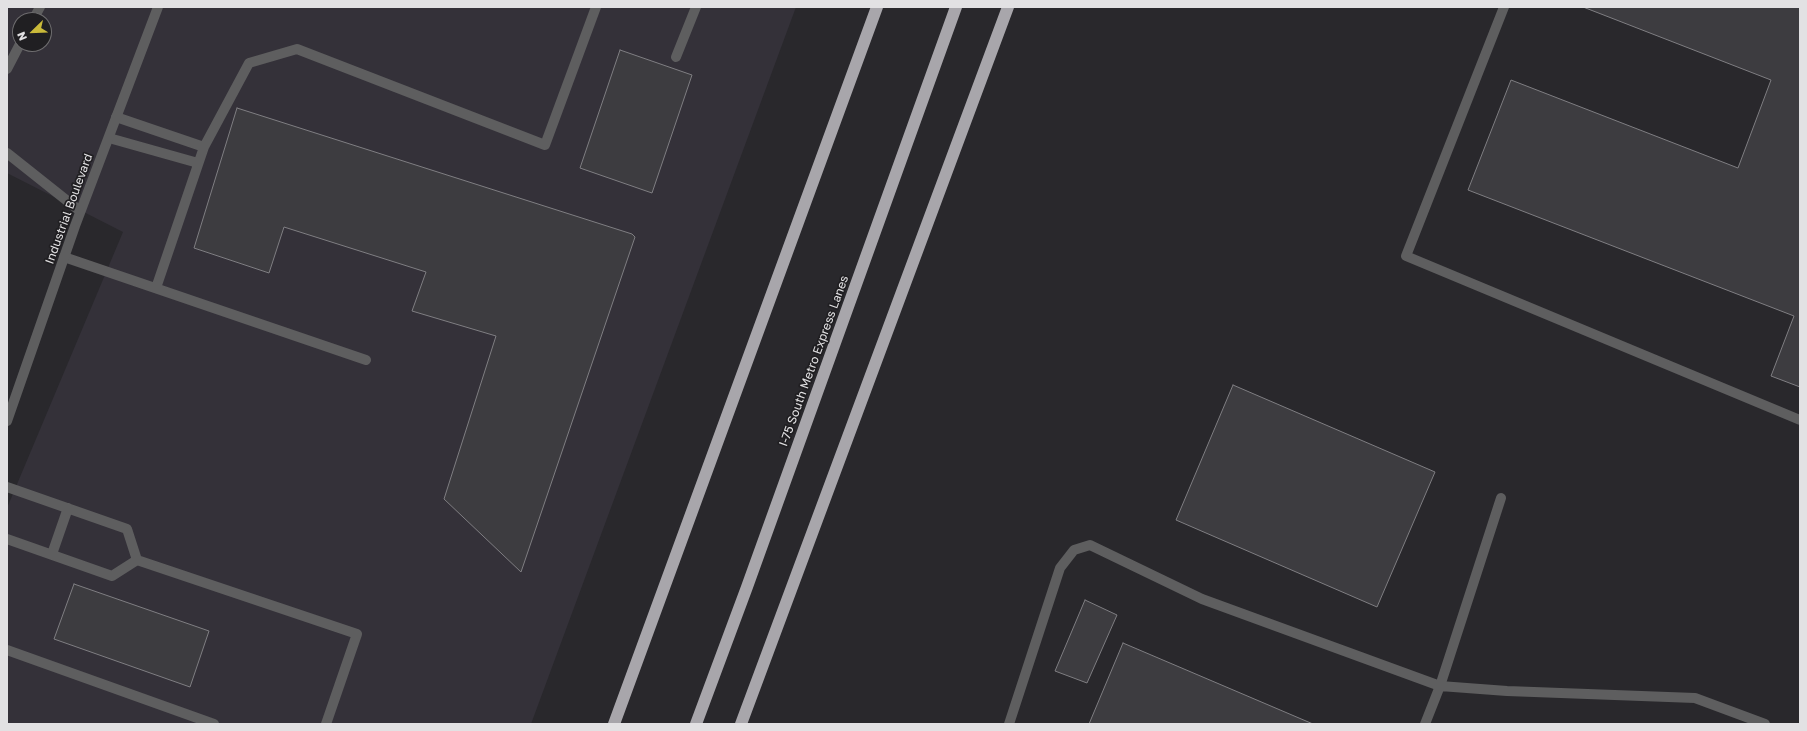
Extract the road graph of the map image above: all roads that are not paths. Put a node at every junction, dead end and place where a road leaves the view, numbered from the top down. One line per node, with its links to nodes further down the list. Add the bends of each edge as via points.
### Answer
1 (158, 7): 11 (street, Industrial Boulevard)
2 (596, 7): 13 (street, via 545,145 297,49 250,63)
3 (696, 7): 9 (street)
4 (877, 7): 32 (highway)
5 (956, 7): 33 (highway, I-75 South Metro Express Lanes)
6 (1008, 7): 34 (highway)
7 (1504, 7): 20 (street, via 1406,256)
8 (16, 52): 10 (street)
9 (676, 57)
10 (7, 69)
11 (116, 117): 12 (street, Industrial Boulevard); 13 (street)
12 (109, 138): 15 (street); 16 (street, Industrial Boulevard)
13 (204, 147): 15 (street)
14 (7, 153): 16 (street)
15 (198, 163): 18 (street)
16 (80, 211): 17 (street, Industrial Boulevard)
17 (64, 257): 18 (street); 21 (street, Industrial Boulevard)
18 (156, 288): 19 (street)
19 (366, 360)
20 (1800, 420)
21 (7, 421)
22 (7, 487): 24 (street)
23 (1500, 498): 29 (street)
24 (68, 508): 26 (street); 27 (street, via 128,529)
25 (7, 539): 26 (street)
26 (52, 554): 27 (street, via 112,576)
27 (137, 560): 31 (street, via 356,634)
28 (7, 650): 30 (street)
29 (1440, 686): 35 (street, via 1202,599 1090,545 1074,550 1060,568); 36 (street); 37 (street, via 1507,692 1695,698)
30 (214, 724)
31 (326, 724)
32 (614, 724)
33 (696, 724)
34 (741, 724)
35 (1009, 724)
36 (1425, 724)
37 (1765, 724)

